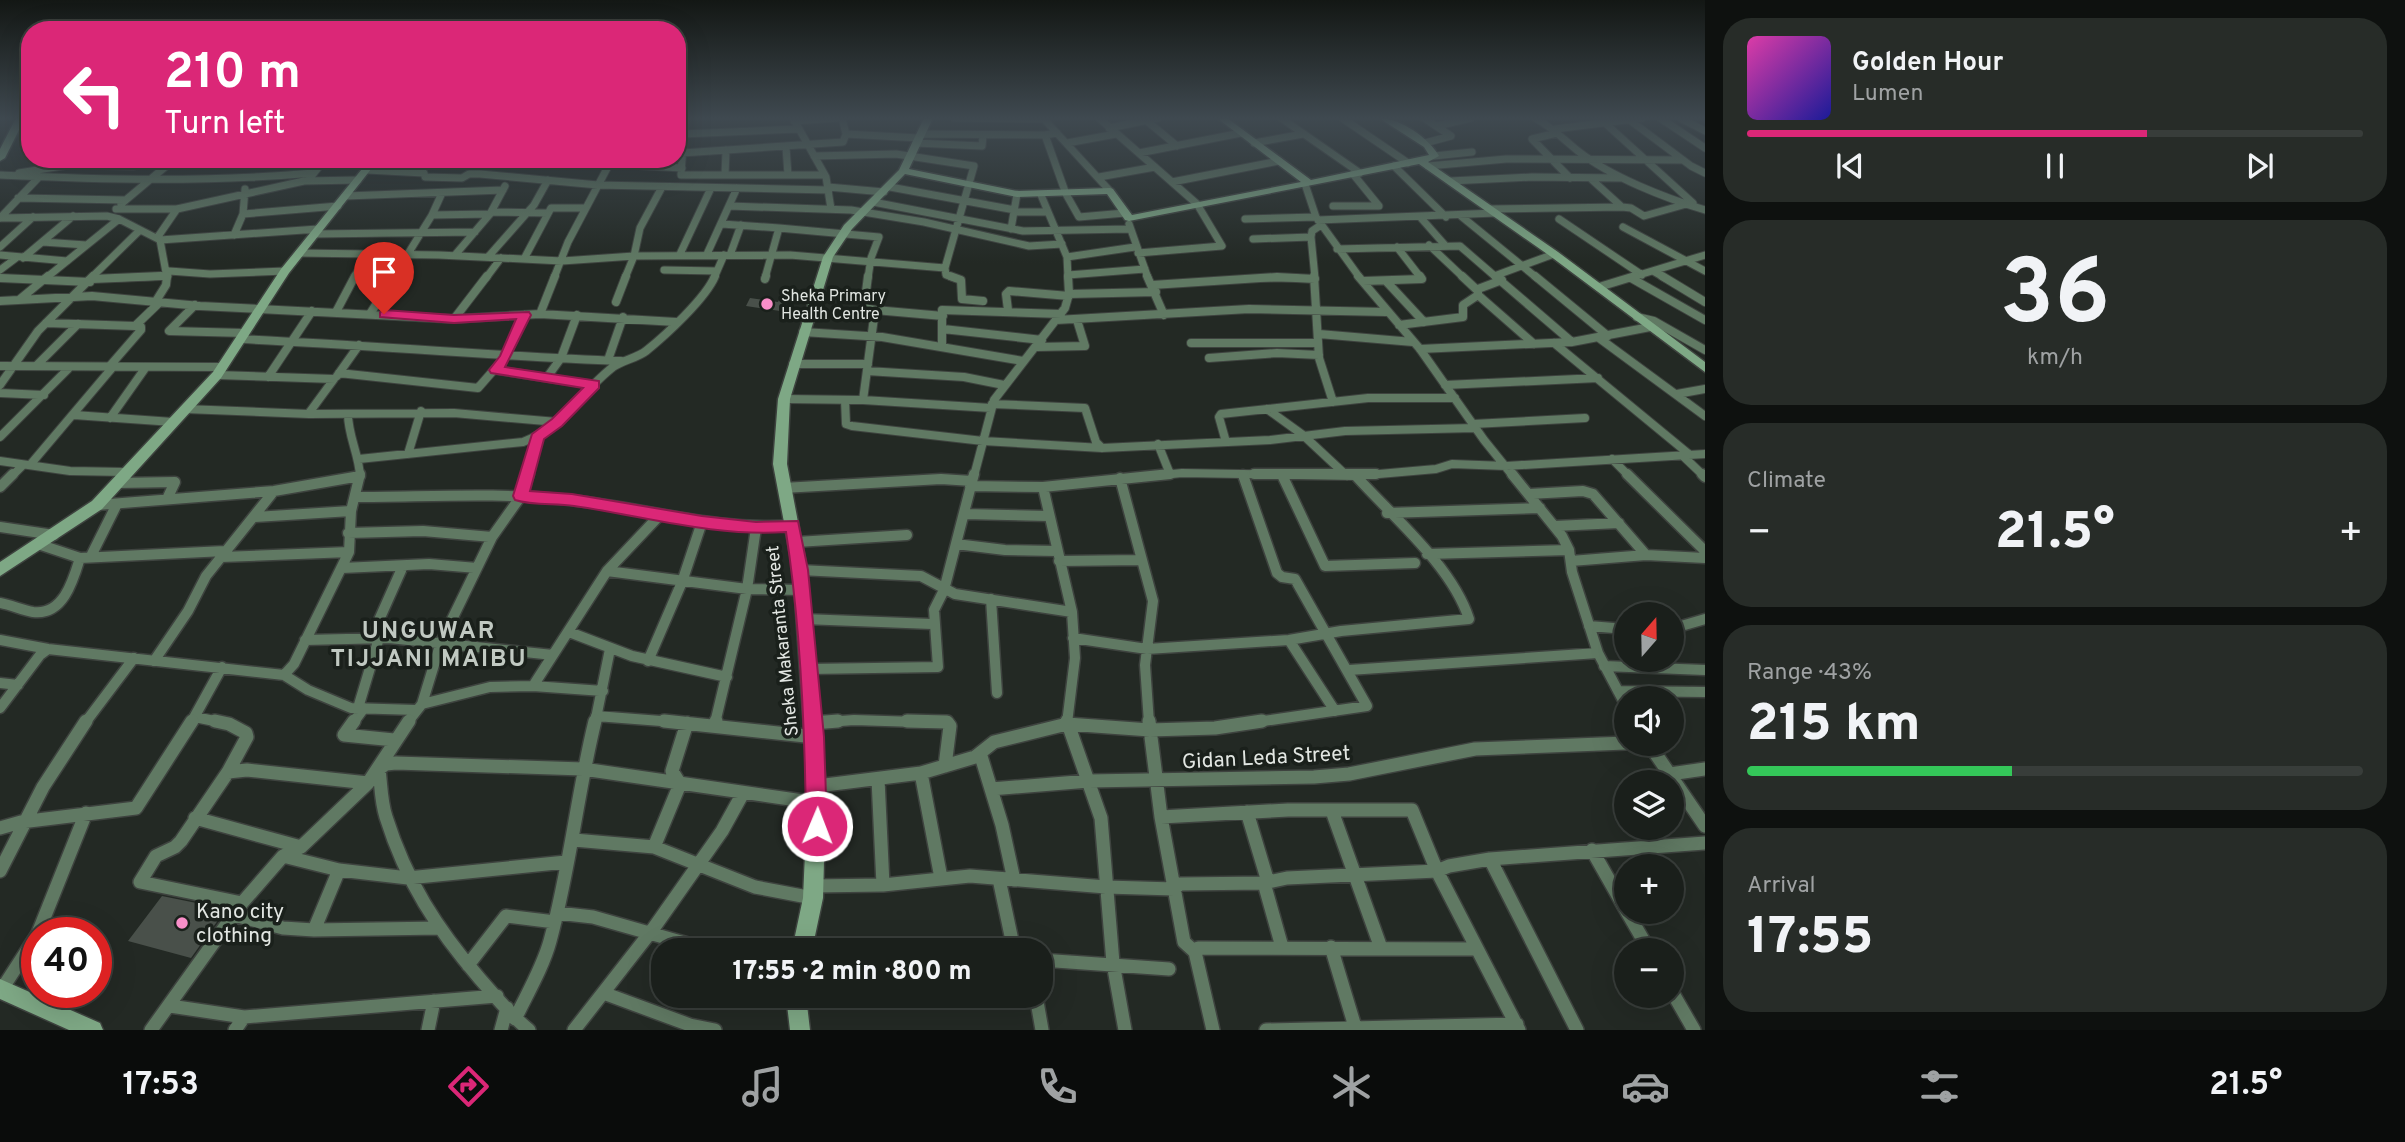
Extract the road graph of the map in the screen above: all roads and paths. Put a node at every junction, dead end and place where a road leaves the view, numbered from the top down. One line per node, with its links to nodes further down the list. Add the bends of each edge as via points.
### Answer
1 (725, 166): 28 (street)
2 (787, 166): 29 (street)
3 (819, 166): 30 (street)
4 (905, 166): 26 (street, Sheka Makaranta Street)
5 (974, 166): 46 (street)
6 (1056, 166): 60 (street)
7 (1089, 166): 35 (street)
8 (1252, 166): 43 (street)
9 (1285, 166): 45 (street)
10 (1346, 166): 27 (street)
11 (1394, 166): 27 (street); 92 (street)
12 (1434, 166): 44 (street)
13 (1560, 166): 38 (street)
14 (1603, 166): 40 (street)
15 (1653, 166): 68 (street)
16 (1155, 167): 35 (street); 43 (street)
17 (45, 168): 31 (street)
18 (49, 168): 36 (street)
19 (163, 168): 41 (street)
20 (318, 168): 33 (street)
21 (369, 168): 33 (street); 34 (street, via 424,173); 65 (street)
22 (566, 168): 42 (street)
23 (608, 168): 47 (street)
24 (658, 168): 25 (street)
25 (681, 171): 28 (street); 50 (street)
26 (903, 171): 46 (street); 54 (street, Sheka Makaranta Street)
27 (1357, 174): 45 (street); 70 (street, via 1380,206)
28 (725, 175): 29 (street)
29 (788, 175): 30 (street)
30 (824, 175): 53 (street)
31 (5, 176): 36 (street); 48 (street)
32 (510, 176): 34 (street); 42 (street); 55 (street)
33 (312, 177): 37 (street); 58 (street)
34 (425, 177): 61 (street)
35 (1099, 177): 56 (street)
36 (38, 178): 41 (street); 63 (street)
37 (249, 178): 41 (street); 58 (street)
38 (1570, 178): 39 (street); 44 (street)
39 (1590, 178): 40 (street); 72 (street)
40 (1625, 178): 68 (street)
41 (148, 181): 64 (street)
42 (552, 181): 47 (street); 80 (street)
43 (1172, 181): 67 (street)
44 (1450, 181): 79 (street)
45 (1307, 183): 67 (street); 99 (street)
46 (971, 184): 59 (street); 66 (street)
47 (598, 185): 49 (street); 73 (street)
48 (0, 187)
49 (662, 187): 50 (street); 136 (street, via 640,228)
50 (678, 188): 51 (street)
51 (711, 188): 52 (street); 129 (street)
52 (737, 188): 53 (street); 69 (street)
53 (829, 188): 54 (street); 76 (street)
54 (887, 189): 66 (street); 71 (street, Sheka Makaranta Street)
55 (503, 190): 57 (street); 82 (street)
56 (1110, 191): 60 (street); 98 (street)
57 (442, 193): 61 (street); 86 (street)
58 (245, 194): 75 (street); 84 (street)
59 (1017, 194): 62 (street); 78 (street)
60 (1066, 194): 62 (street); 91 (street)
61 (414, 195): 65 (street)
62 (1041, 195): 81 (street)
63 (18, 198): 64 (street); 85 (street)
64 (125, 200): 74 (street)
65 (342, 201): 84 (street); 107 (street)
66 (965, 202): 78 (street); 95 (street)
67 (1198, 204): 98 (street); 125 (street, via 1222,247)
68 (1693, 205): 72 (street, via 1644,216); 77 (street)
69 (729, 206): 76 (street); 100 (street)
70 (1333, 206)
71 (868, 207): 76 (street); 95 (street); 104 (street); 112 (street, Sheka Makaranta Street)
72 (1622, 207): 79 (street)
73 (584, 208): 83 (street, via 556,207); 146 (street)
74 (116, 209): 75 (street); 88 (street)
75 (177, 209): 115 (street)
76 (831, 209)
77 (1705, 210)
78 (1015, 211): 81 (street); 105 (street)
79 (1493, 211): 89 (street); 131 (street)
80 (526, 212): 82 (street); 83 (street); 138 (street)
81 (1047, 212): 108 (street)
82 (491, 213): 86 (street); 111 (street)
83 (548, 213): 144 (street)
84 (243, 214): 113 (street)
85 (1, 215): 90 (street)
86 (432, 215): 110 (street)
87 (73, 216): 88 (street); 90 (street); 117 (street)
88 (107, 216): 94 (street)
89 (1461, 216): 92 (street); 148 (street)
90 (33, 217): 122 (street)
91 (1079, 217): 98 (street); 109 (street)
92 (1446, 217): 93 (street)
93 (1421, 218): 99 (street); 119 (street)
94 (119, 219): 106 (street); 120 (street)
95 (958, 219): 104 (street); 105 (street)
96 (1245, 219): 99 (street)
97 (1559, 219): 159 (street)
98 (1127, 220): 109 (street); 125 (street)
99 (1318, 221): 114 (street); 124 (street)
100 (722, 224): 101 (street); 130 (street)
101 (741, 225): 103 (street); 134 (street)
102 (1623, 227): 147 (street)
103 (779, 228): 112 (street); 137 (street)
104 (955, 229): 118 (street, via 1029,246); 149 (street)
105 (1011, 229): 108 (street)
106 (140, 230): 115 (street); 166 (street)
107 (316, 231): 110 (street); 113 (street); 126 (street)
108 (1056, 231): 109 (street); 118 (street)
109 (1088, 231)
110 (421, 232): 111 (street); 128 (street)
111 (475, 232): 133 (street)
112 (844, 233): 139 (street, Sheka Makaranta Street); 143 (street, via 879,237)
113 (234, 235): 115 (street)
114 (1311, 237): 116 (street); 165 (street)
115 (159, 239): 157 (street)
116 (1253, 239)
117 (43, 242): 120 (street); 141 (street)
118 (1062, 244): 140 (street)
119 (1444, 244): 121 (street); 161 (street, via 1463,247)
120 (86, 245): 145 (street)
121 (1429, 245): 123 (street); 172 (street)
122 (0, 247)
123 (1396, 247): 124 (street); 168 (street, via 1423,278)
124 (1337, 249): 167 (street)
125 (1136, 250): 140 (street); 152 (street)
126 (299, 253): 127 (street); 153 (street)
127 (367, 253): 128 (street); 187 (street)
128 (407, 254): 133 (street); 189 (street)
129 (680, 254): 130 (street); 136 (street)
130 (707, 254): 134 (street)
131 (1554, 254): 148 (street); 169 (street)
132 (0, 255): 141 (street)
133 (455, 255): 138 (street)
134 (727, 255): 137 (street); 154 (street)
135 (1705, 255): 147 (street)
136 (634, 256): 146 (street); 178 (street)
137 (772, 256): 139 (street); 164 (street)
138 (488, 257): 142 (street)
139 (828, 257): 143 (street); 209 (street, Sheka Makaranta Street)
140 (1067, 257): 158 (street)
141 (19, 258): 145 (street); 150 (street)
142 (501, 258): 144 (street); 198 (street)
143 (871, 258): 149 (street); 184 (street, via 864,308)
144 (524, 259): 146 (street)
145 (67, 261): 163 (street)
146 (562, 261): 190 (street)
147 (1686, 261): 155 (street); 156 (street)
148 (1520, 265): 161 (street); 212 (street)
149 (945, 268): 181 (street, via 947,275 961,280 961,298)
150 (0, 270)
151 (664, 270): 154 (street)
152 (1145, 270): 158 (street); 170 (street)
153 (285, 271): 157 (street); 182 (street)
154 (717, 271): 201 (street, via 709,290)
155 (1653, 271): 159 (street); 179 (street)
156 (1705, 271)
157 (168, 274): 166 (street); 177 (street)
158 (1068, 275): 173 (street)
159 (1642, 275): 162 (street)
160 (0, 278): 163 (street)
161 (1499, 278): 172 (street); 215 (street)
162 (1630, 278): 169 (street); 200 (street)
163 (44, 279): 166 (street); 175 (street)
164 (765, 279)
165 (1315, 279): 170 (street, via 1278,277); 183 (street)
166 (91, 281): 174 (street)
167 (1363, 281): 168 (street); 188 (street)
168 (1385, 281): 202 (street)
169 (1599, 287): 197 (street)
170 (1154, 288): 173 (street); 193 (street)
171 (979, 292): 181 (street)
172 (1478, 293): 202 (street, via 1463,305 1464,317); 219 (street)
173 (1069, 295): 185 (street, via 1009,291); 196 (street)
174 (75, 296): 175 (street); 177 (street); 203 (street)
175 (19, 299): 176 (street)
176 (0, 301)
177 (158, 302): 180 (street); 206 (street)
178 (616, 302)
179 (1705, 302)
180 (195, 305): 182 (street); 210 (street, via 169,331)
181 (984, 306): 185 (street); 194 (street, via 944,309)
182 (260, 308): 186 (street); 210 (street)
183 (1316, 309): 188 (street); 193 (street); 213 (street)
184 (875, 310): 194 (street); 211 (street)
185 (1008, 310): 196 (street)
186 (312, 311): 187 (street); 214 (street)
187 (336, 312): 189 (street)
188 (1386, 312): 205 (street)
189 (370, 314): 198 (street)
190 (540, 314): 191 (street); 192 (street)
191 (525, 315): 198 (street); 225 (street)
192 (577, 315): 195 (street); 226 (street)
193 (1164, 315): 199 (street)
194 (943, 316): 208 (street)
195 (623, 317): 201 (street); 228 (street)
196 (1059, 317): 199 (street); 216 (street)
197 (1637, 317): 207 (street); 223 (street, via 1654,321)
198 (454, 319)
199 (1077, 320): 216 (street, via 1085,346)
200 (1705, 320)
201 (676, 321): 229 (street, via 645,352)
202 (1424, 322): 205 (street)
203 (46, 323): 204 (street); 233 (street)
204 (78, 324): 206 (street); 234 (street)
205 (1399, 325): 221 (street)
206 (135, 326): 238 (street, via 141,330)
207 (1650, 327): 212 (street); 239 (street)
208 (943, 329): 216 (street); 222 (street)
209 (803, 332): 211 (street); 231 (street, Sheka Makaranta Street)
210 (243, 336): 214 (street); 241 (street)
211 (871, 337): 222 (street); 237 (street)
212 (1603, 337): 215 (street); 252 (street)
213 (1318, 339): 217 (street); 221 (street); 224 (street)
214 (292, 342): 220 (street); 244 (street)
215 (1572, 342): 218 (street)
216 (1039, 343): 230 (street)
217 (1191, 343)
218 (1554, 343): 219 (street); 245 (street)
219 (1534, 344): 221 (street)
220 (359, 345): 225 (street); 242 (street)
221 (1416, 345): 249 (street)
222 (942, 346): 230 (street)
223 (1705, 350)
224 (1319, 355): 227 (street); 258 (street, via 1323,381)
225 (506, 356): 226 (street); 240 (street)
226 (561, 358): 228 (street); 243 (street)
227 (1209, 358)
228 (608, 360): 229 (street)
229 (624, 361): 247 (street)
230 (1023, 361): 248 (street)
231 (793, 365): 237 (street); 255 (street, Sheka Makaranta Street)
232 (0, 366): 233 (street)
233 (15, 366): 234 (street); 246 (street)
234 (36, 366): 235 (street)
235 (70, 367): 238 (street); 253 (street)
236 (146, 367): 238 (street); 241 (street); 267 (street)
237 (867, 367): 248 (street); 257 (street)
238 (110, 368): 265 (street)
239 (1705, 368)
240 (496, 370): 242 (street, via 478,388); 243 (street)
241 (220, 371): 244 (street); 260 (street)
242 (337, 376): 244 (street); 263 (street)
243 (548, 376): 247 (street)
244 (268, 377)
245 (1598, 378): 249 (street); 281 (street)
246 (0, 385)
247 (594, 385): 270 (street)
248 (1004, 385): 259 (street)
249 (1445, 385): 254 (street)
250 (1705, 389): 252 (street)
251 (0, 393): 253 (street)
252 (1677, 394): 266 (street)
253 (44, 395): 273 (street)
254 (1455, 398): 258 (street); 271 (street)
255 (784, 399): 256 (street); 299 (street, Sheka Makaranta Street)
256 (845, 400): 257 (street); 275 (street, via 848,425)
257 (863, 400): 259 (street)
258 (1333, 402): 261 (street)
259 (991, 406): 275 (street); 278 (street, via 1085,408)
260 (185, 409): 263 (street); 269 (street)
261 (1267, 409): 272 (street); 276 (street, via 1219,415)
262 (421, 411): 264 (street); 270 (street); 279 (street)
263 (309, 413): 264 (street)
264 (348, 414): 282 (street)
265 (74, 415): 267 (street); 285 (street)
266 (1705, 416)
267 (110, 418): 269 (street)
268 (1585, 418): 271 (street)
269 (173, 422): 287 (street)
270 (557, 422): 274 (street)
271 (1474, 426): 272 (street); 286 (street)
272 (1303, 435): 276 (street); 291 (street)
273 (0, 437)
274 (537, 437): 279 (street); 302 (street)
275 (983, 441): 278 (street); 296 (street)
276 (1226, 442): 277 (street)
277 (1158, 444): 278 (street); 288 (street)
278 (1102, 448)
279 (408, 454): 282 (street)
280 (1705, 454): 281 (street)
281 (1687, 455): 283 (street); 293 (street)
282 (359, 459): 290 (street)
283 (1612, 459): 286 (street); 327 (street)
284 (0, 461): 285 (street)
285 (26, 465): 287 (street); 297 (street)
286 (1506, 466): 291 (street, via 1452,464); 301 (street)
287 (126, 472): 295 (street)
288 (1170, 474): 289 (street); 294 (street)
289 (1243, 475): 292 (street); 358 (street, via 1277,573 1295,579)
290 (360, 476): 300 (street); 303 (street)
291 (1351, 476): 292 (street); 309 (street)
292 (1283, 477): 337 (street, via 1325,566)
293 (1705, 477)
294 (1120, 478): 298 (street); 336 (street)
295 (117, 482): 304 (street, via 175,482); 306 (street)
296 (971, 484): 298 (street); 299 (street, via 941,480); 310 (street)
297 (0, 487)
298 (1043, 487): 312 (street)
299 (783, 488): 316 (street, Sheka Makaranta Street)
300 (274, 492): 304 (street); 313 (street)
301 (1529, 494): 307 (street); 315 (street, via 1588,492)
302 (521, 496): 303 (street); 311 (street); 323 (street)
303 (355, 497): 308 (street)
304 (167, 499): 305 (street)
305 (117, 503): 306 (street); 334 (street)
306 (97, 505): 321 (street)
307 (1540, 508): 309 (street); 317 (street)
308 (351, 511): 313 (street); 320 (street)
309 (1387, 513): 330 (street)
310 (965, 514): 312 (street); 325 (street)
311 (659, 516): 314 (street); 343 (street)
312 (1048, 516): 333 (street)
313 (255, 517): 329 (street)
314 (702, 522): 319 (street); 344 (street)
315 (1619, 523): 317 (street); 332 (street)
316 (793, 525): 319 (street); 324 (street, Sheka Makaranta Street)
317 (1555, 526): 331 (street)
318 (0, 527): 321 (street)
319 (756, 528): 345 (street)
320 (348, 533): 323 (street, via 424,531); 328 (street)
321 (54, 535): 326 (street)
322 (906, 535): 324 (street)
323 (492, 537): 340 (street)
324 (797, 542): 342 (street, Sheka Makaranta Street)
325 (956, 544): 333 (street); 347 (street)
326 (41, 545): 334 (street); 341 (street)
327 (1705, 551)
328 (349, 552): 329 (street); 339 (street)
329 (223, 554): 334 (street); 371 (street)
330 (1427, 554): 331 (street); 358 (street, via 1469,619)
331 (1570, 555): 332 (street); 355 (street)
332 (1646, 555): 335 (street)
333 (1058, 556): 336 (street); 350 (street)
334 (85, 557): 349 (street, via 69,591 50,610 38,612)
335 (1705, 558)
336 (1142, 559): 367 (street, via 1153,601)
337 (1415, 563)
338 (403, 566): 339 (street); 340 (street); 359 (street)
339 (342, 568): 362 (street)
340 (477, 568): 364 (street)
341 (0, 570)
342 (800, 570): 346 (street, Sheka Makaranta Street); 347 (street, via 921,576)
343 (607, 571): 344 (street); 357 (street)
344 (682, 582): 345 (street); 372 (street)
345 (747, 589): 346 (street); 379 (street)
346 (801, 590): 351 (street, Sheka Makaranta Street)
347 (944, 590): 348 (street); 353 (street)
348 (991, 599): 350 (street); 387 (street)
349 (0, 603)
350 (1072, 612): 360 (street)
351 (804, 618): 353 (street); 375 (street, Sheka Makaranta Street)
352 (1705, 619): 354 (street)
353 (932, 624): 375 (street, via 938,667)
354 (1684, 625)
355 (1589, 626): 356 (street); 368 (street)
356 (1614, 628)
357 (569, 632): 366 (street); 369 (street)
358 (1327, 633): 363 (street); 376 (street)
359 (375, 638): 362 (street); 364 (street); 390 (street)
360 (1073, 638): 367 (street); 395 (street)
361 (0, 640): 365 (street)
362 (305, 640): 378 (street)
363 (1289, 640): 367 (street); 391 (street)
364 (441, 642): 369 (street); 388 (street)
365 (48, 649): 370 (street); 381 (street)
366 (610, 649): 372 (street); 384 (street)
367 (1147, 649): 398 (street)
368 (1598, 653): 373 (street); 376 (street)
369 (553, 655): 382 (street)
370 (134, 658): 371 (street); 424 (street)
371 (155, 661): 374 (street)
372 (648, 661): 379 (street)
373 (1604, 666): 377 (street); 383 (street)
374 (222, 667): 378 (street); 393 (street)
375 (808, 669): 397 (street, Sheka Makaranta Street)
376 (1349, 670): 391 (street, via 1368,705)
377 (1705, 670)
378 (284, 676): 390 (street, via 337,702)
379 (727, 677): 396 (street)
380 (0, 683): 381 (street)
381 (18, 685): 389 (street)
382 (533, 686): 384 (street); 388 (street, via 490,687)
383 (1615, 686)
384 (603, 691): 392 (street)
385 (1684, 692): 386 (street)
386 (1705, 692)
387 (997, 693)
388 (419, 707): 390 (street); 399 (street)
389 (0, 708)
390 (361, 708): 399 (street, via 344,735)
391 (1335, 711): 398 (street, via 1215,728)
392 (597, 716): 394 (street); 404 (street)
393 (195, 717): 406 (street, via 246,733); 421 (street, via 136,808)
394 (687, 723): 396 (street); 413 (street, via 671,771)
395 (1067, 724): 398 (street); 401 (street, via 994,742); 410 (street)
396 (715, 725): 397 (street)
397 (814, 730): 402 (street, via 854,719 947,722); 414 (street, Sheka Makaranta Street)
398 (1150, 730): 411 (street)
399 (394, 740): 403 (street)
400 (1614, 743): 411 (street, Gidan Leda Street, via 1475,749 1314,778)
401 (980, 753): 402 (street); 415 (street)
402 (945, 765): 408 (street)
403 (379, 769): 404 (street, via 396,763); 412 (street); 440 (street, via 385,815)
404 (583, 769): 413 (street); 427 (street)
405 (1705, 769): 407 (street)
406 (228, 772): 412 (street); 423 (street)
407 (1684, 772)
408 (921, 773): 409 (street); 441 (street)
409 (878, 779): 414 (street); 445 (street)
410 (1089, 781): 411 (street, Gidan Leda Street); 415 (street, Gidan Leda Street); 446 (street, via 1104,834)
411 (1156, 782): 422 (street)
412 (368, 783): 429 (street)
413 (680, 784): 416 (street); 430 (street)
414 (817, 786): 418 (street, Sheka Makaranta Street)
415 (991, 789): 443 (street)
416 (743, 793): 418 (street); 435 (street)
417 (1684, 795): 425 (street)
418 (817, 803): 449 (street, Sheka Makaranta Street)
419 (1332, 811): 420 (street); 437 (street, via 1412,810); 439 (street)
420 (1247, 812): 422 (street); 444 (street)
421 (86, 813): 424 (street); 451 (street)
422 (1161, 817): 447 (street)
423 (195, 818): 429 (street); 450 (street, via 174,850 158,854 140,882)
424 (21, 822): 426 (street); 438 (street)
425 (1705, 826)
426 (0, 828)
427 (573, 840): 430 (street); 434 (street)
428 (1705, 844): 431 (street)
429 (301, 847): 432 (street)
430 (654, 847): 435 (street)
431 (1592, 850): 433 (street); 448 (street)
432 (283, 856): 436 (street); 450 (street)
433 (1490, 859): 437 (street); 494 (street)
434 (566, 862): 440 (street); 452 (street)
435 (699, 863): 449 (street, via 755,887); 455 (street)
436 (339, 870): 440 (street); 454 (street)
437 (1437, 871): 439 (street); 462 (street)
438 (0, 872)
439 (1355, 876): 444 (street); 461 (street)
440 (408, 878): 453 (street)
441 (941, 878): 442 (street); 445 (street)
442 (999, 879): 443 (street); 458 (street)
443 (1014, 880): 446 (street)
444 (1266, 883): 447 (street, via 1195,883); 459 (street)
445 (883, 885): 449 (street)
446 (1106, 887): 447 (street); 466 (street)
447 (1174, 889): 463 (street, via 1184,942)
448 (1614, 889)
449 (813, 892): 457 (street, Sheka Makaranta Street)
450 (238, 909): 454 (street, via 283,928); 473 (street)
451 (44, 917)
452 (556, 918): 455 (street, via 593,917); 467 (street, via 506,916); 477 (street, via 545,960)
453 (440, 928): 454 (street); 467 (street)
454 (314, 930)
455 (649, 933): 456 (street); 470 (street)
456 (667, 938)
457 (804, 938)
458 (1011, 938)
459 (1282, 947): 460 (street); 463 (street, via 1198,948)
460 (1331, 947): 461 (street); 480 (street)
461 (1381, 948): 462 (street)
462 (1475, 949): 479 (street)
463 (1195, 952): 492 (street)
464 (21, 958): 469 (street)
465 (1053, 960): 466 (street)
466 (1113, 963): 468 (street); 491 (street)
467 (468, 965): 471 (street)
468 (1169, 969)
469 (1, 989): 481 (street)
470 (606, 993): 487 (street); 488 (street)
471 (497, 996): 472 (street); 477 (street)
472 (434, 1001): 478 (street); 484 (street)
473 (170, 1006): 478 (street); 482 (street)
474 (797, 1008): 489 (street)
475 (1038, 1008): 490 (street)
476 (1681, 1008): 495 (street)
477 (511, 1014): 485 (street); 486 (street)
478 (244, 1017): 483 (street)
479 (1518, 1027): 480 (street)
480 (1356, 1029): 493 (street)
481 (93, 1030)
482 (151, 1030)
483 (235, 1030)
484 (428, 1030)
485 (501, 1030)
486 (529, 1030)
487 (574, 1030)
488 (715, 1030)
489 (800, 1030)
490 (1042, 1030)
491 (1125, 1030)
492 (1213, 1030)
493 (1266, 1030)
494 (1577, 1030)
495 (1694, 1030)

